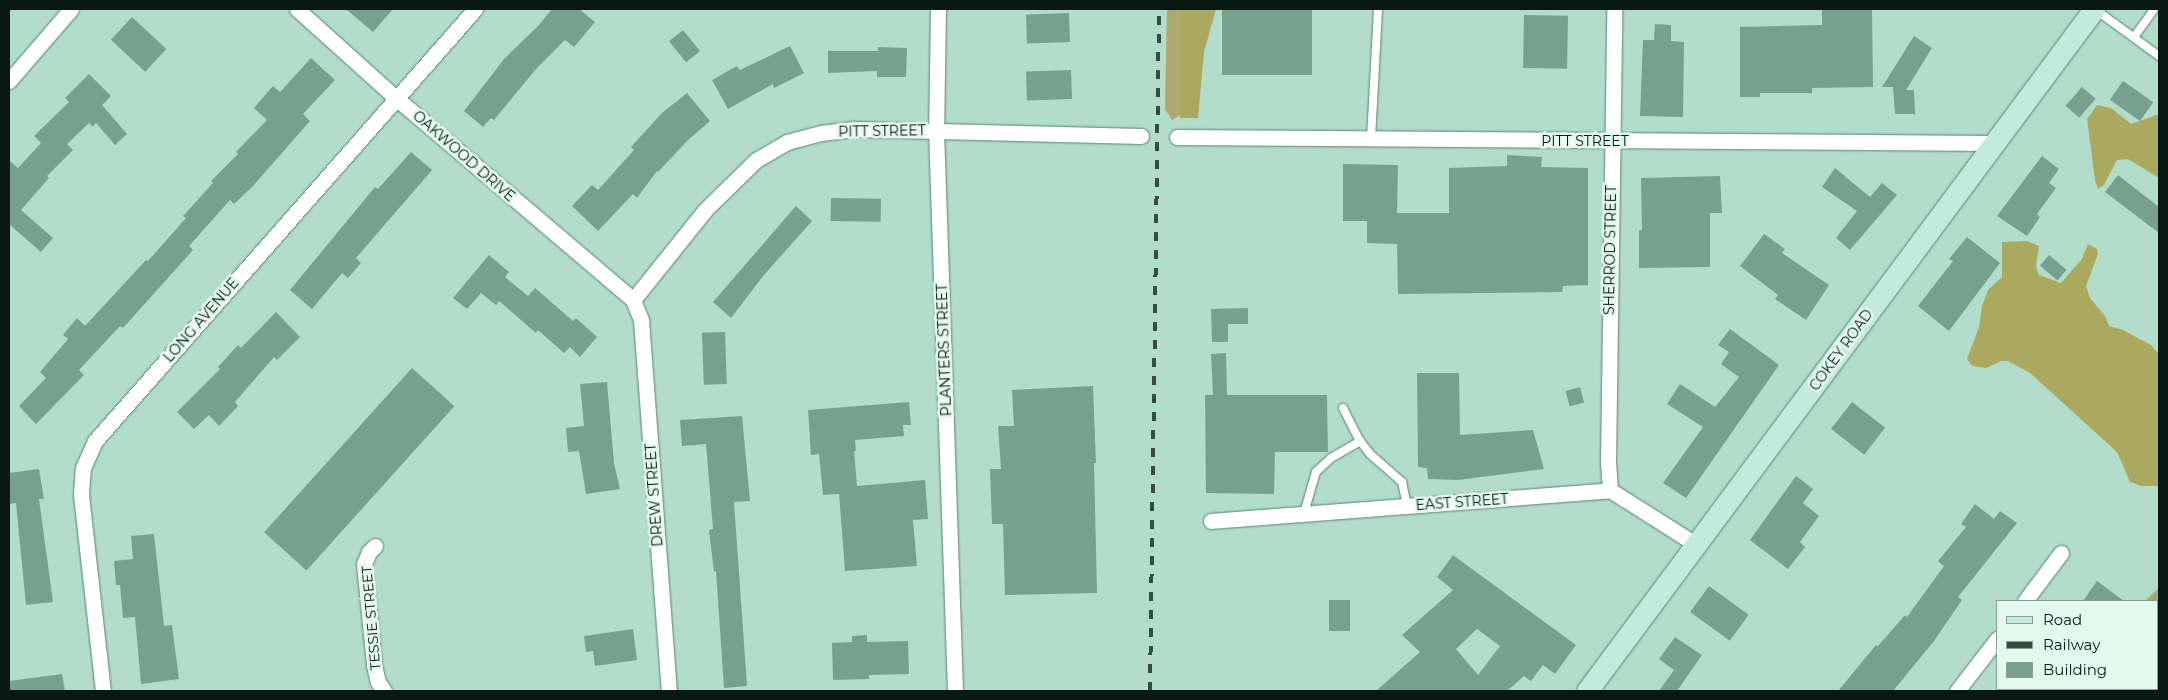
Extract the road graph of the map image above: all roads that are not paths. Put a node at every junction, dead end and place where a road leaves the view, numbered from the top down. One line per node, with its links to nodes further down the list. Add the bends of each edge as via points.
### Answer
1 (71, 9): 11 (street)
2 (298, 9): 12 (street, OAKWOOD DRIVE)
3 (475, 9): 12 (street, LONG AVENUE)
4 (938, 9): 13 (street, PLANTERS STREET)
5 (1378, 9): 16 (lane)
6 (1614, 9): 17 (street, SHERROD STREET)
7 (2094, 9): 9 (lane); 18 (street, COKEY ROAD)
8 (2154, 9): 9 (lane)
9 (2134, 38): 10 (lane)
10 (2159, 56)
11 (9, 80)
12 (396, 98): 19 (street, OAKWOOD DRIVE); 31 (street, LONG AVENUE, via 95,441 83,468 81,494)
13 (936, 130): 14 (street, PITT STREET); 19 (street, PITT STREET, via 856,129 821,133 787,142 756,160 705,210); 34 (street, PLANTERS STREET)
14 (1141, 136)
15 (1177, 137): 16 (street, PITT STREET)
16 (1371, 139): 17 (street, PITT STREET)
17 (1611, 141): 18 (street, PITT STREET); 22 (street, SHERROD STREET)
18 (1993, 143): 26 (street, COKEY ROAD)
19 (634, 300): 33 (street, DREW STREET, via 641,320)
20 (1343, 408): 21 (lane)
21 (1360, 441): 23 (lane, via 1402,482); 24 (lane, via 1331,458 1316,472)
22 (1610, 490): 23 (street, EAST STREET); 26 (street)
23 (1407, 506): 24 (street, EAST STREET)
24 (1304, 514): 25 (street, EAST STREET)
25 (1211, 521)
26 (1697, 545): 35 (street, COKEY ROAD)
27 (375, 546): 32 (street, TESSIE STREET, via 364,564 374,665)
28 (2061, 553): 29 (street)
29 (2026, 600)
30 (1996, 640): 36 (street)
31 (103, 691)
32 (384, 691)
33 (669, 691)
34 (956, 691)
35 (1587, 691)
36 (1957, 691)

